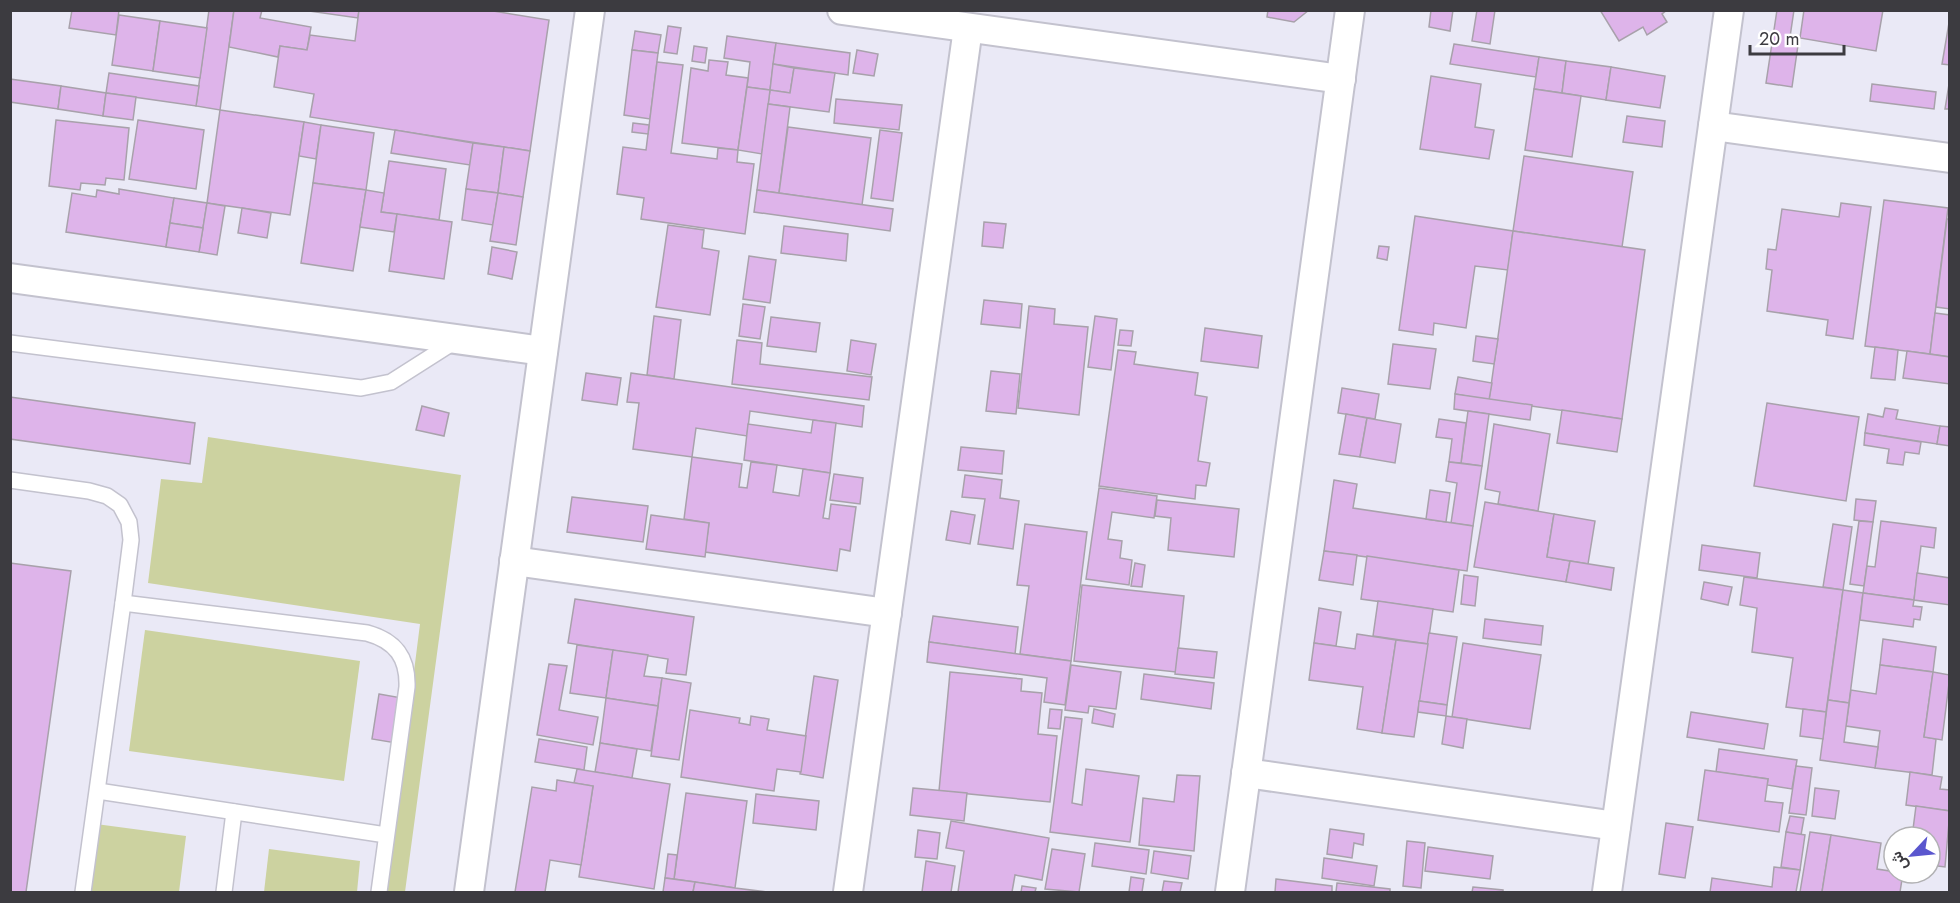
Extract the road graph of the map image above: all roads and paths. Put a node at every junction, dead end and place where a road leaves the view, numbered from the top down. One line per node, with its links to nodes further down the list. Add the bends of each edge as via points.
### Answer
1 (590, 10): 12 (street)
2 (842, 10): 5 (street)
3 (1350, 10): 6 (street)
4 (1729, 10): 7 (street)
5 (968, 28): 6 (street); 16 (street)
6 (1341, 79): 17 (street)
7 (1713, 126): 8 (street); 20 (street)
8 (1950, 158)
9 (10, 278): 10 (street)
10 (458, 340): 11 (lane, via 391,382 362,388); 12 (street)
11 (10, 343)
12 (543, 351): 14 (street)
13 (10, 480): 15 (lane, via 89,491 120,505 129,522 131,540)
14 (514, 561): 16 (street); 25 (street)
15 (123, 603): 18 (lane); 21 (lane, via 367,633 394,646 404,659 408,687)
16 (887, 614): 26 (street)
17 (1246, 773): 20 (street); 27 (street)
18 (98, 791): 19 (lane); 22 (lane)
19 (234, 812): 21 (lane); 23 (lane)
20 (1616, 825): 28 (street)
21 (386, 835): 24 (lane)
22 (83, 892)
23 (224, 892)
24 (379, 892)
25 (469, 892)
26 (848, 892)
27 (1230, 892)
28 (1607, 892)

